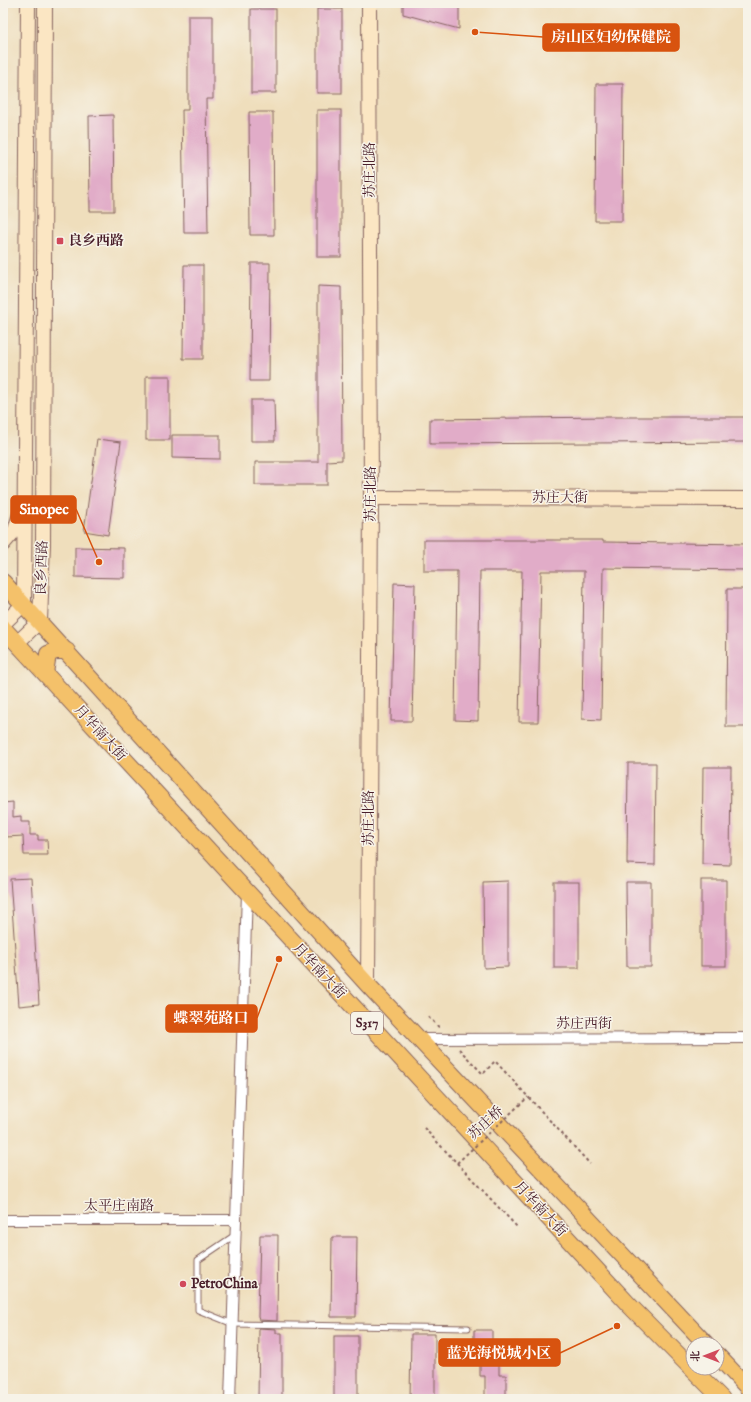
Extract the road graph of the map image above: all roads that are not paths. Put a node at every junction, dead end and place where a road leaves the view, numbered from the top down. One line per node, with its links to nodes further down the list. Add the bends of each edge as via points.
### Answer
1 (28, 3): 6 (main road, 良乡西路)
2 (45, 3): 10 (main road, 良乡西路, via 43,537)
3 (369, 3): 4 (main road, 苏庄北路)
4 (371, 498): 5 (main road, 苏庄大街); 17 (main road, 苏庄北路)
5 (748, 499)
6 (25, 500): 7 (main road, via 15,530); 9 (main road, 良乡西路)
7 (3, 544)
8 (3, 582): 9 (main road, S317)
9 (24, 604): 10 (main road, 月华南大街 / S317); 11 (main road, 良乡西路)
10 (40, 622): 13 (main road); 14 (main road, 月华南大街 / S317)
11 (3, 624)
12 (3, 628): 13 (main road, 月华南大街 / S317)
13 (17, 643): 15 (main road, 月华南大街 / S317)
14 (67, 651): 15 (main road, via 48,654); 17 (main road, 月华南大街 / S317)
15 (45, 673): 16 (main road, 月华南大街 / S317)
16 (247, 893): 21 (street); 28 (main road, 月华南大街 / S317)
17 (368, 985): 19 (main road, 月华南大街 / S317)
18 (748, 1038): 19 (street, 苏庄西街)
19 (419, 1039): 25 (main road, 月华南大街 / S317)
20 (3, 1220): 21 (street, 太平庄南路)
21 (236, 1220): 22 (street)
22 (235, 1234): 23 (street); 23 (lane, via 198,1260 198,1310)
23 (233, 1324): 24 (lane); 29 (street)
24 (468, 1328)
25 (698, 1336)
26 (725, 1364): 27 (main road)
27 (748, 1388)
28 (717, 1397)
29 (230, 1399)

